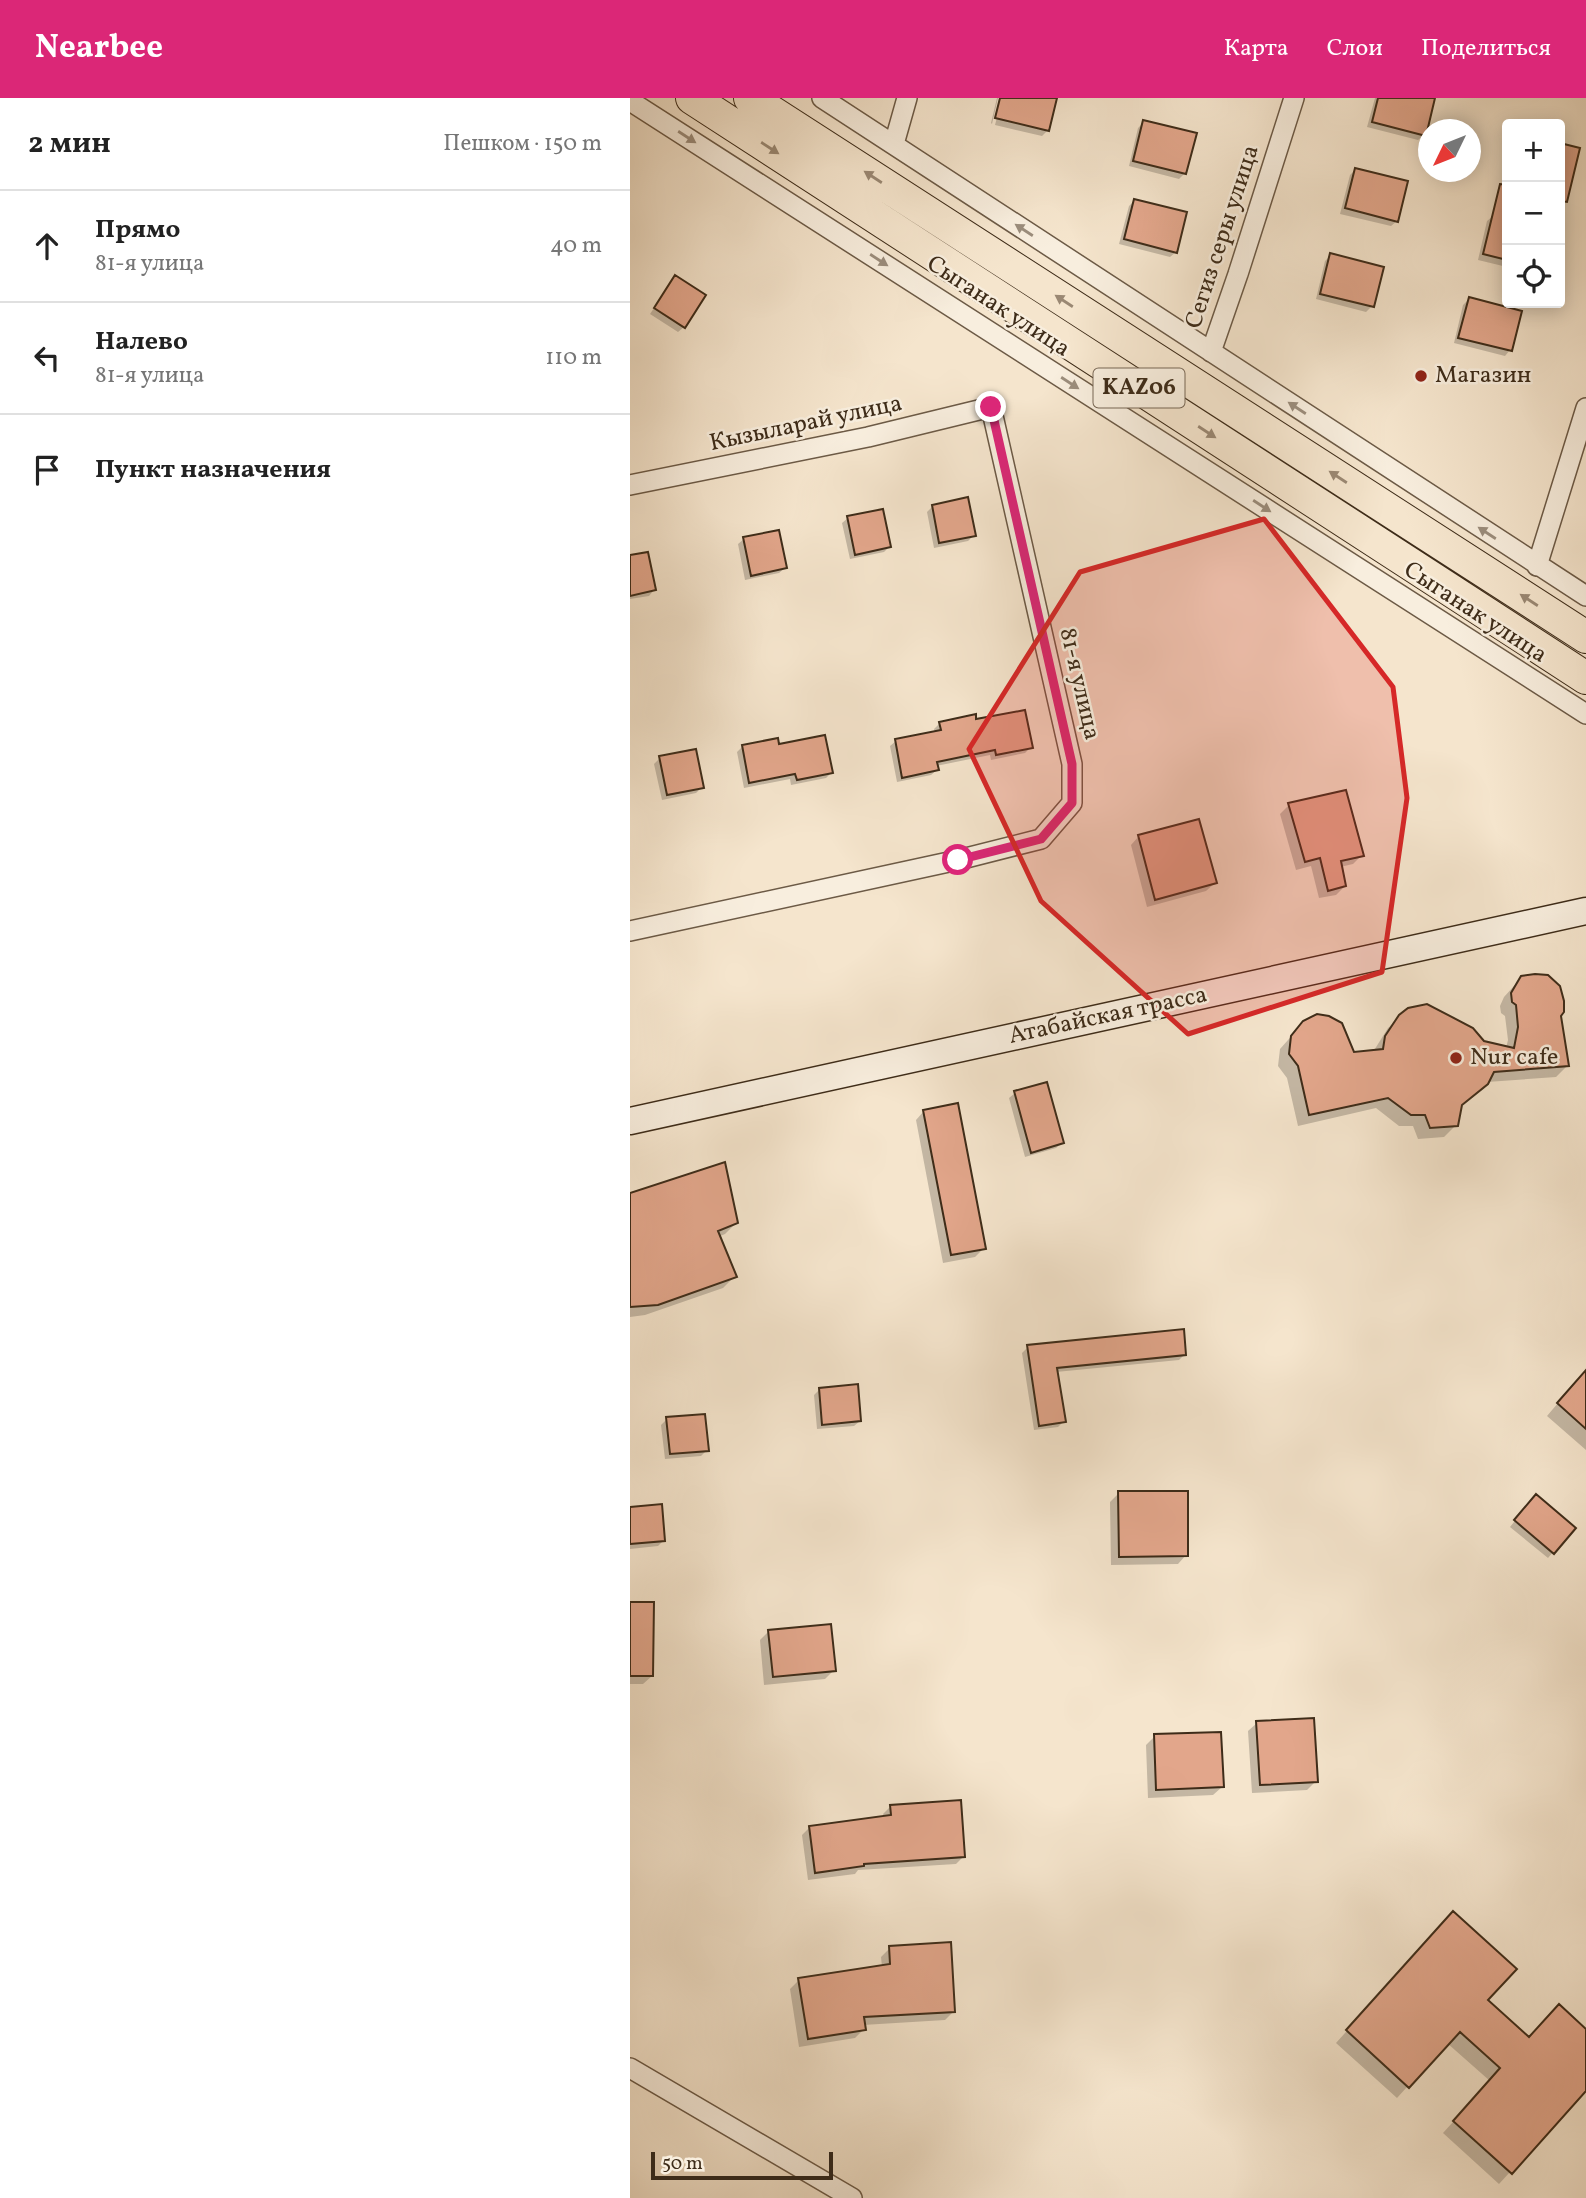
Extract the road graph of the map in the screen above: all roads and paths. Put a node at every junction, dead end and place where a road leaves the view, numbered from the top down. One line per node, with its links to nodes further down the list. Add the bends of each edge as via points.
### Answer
1 (692, 98): 15 (highway, KАZ06, one-way to 15)
2 (750, 98): 14 (highway, KАZ06, one-way to 2)
3 (822, 98): 7 (street)
4 (907, 98): 7 (street)
5 (1294, 98): 8 (street, Сегиз серы улица)
6 (630, 101): 16 (street, Сыганак улица, one-way to 16)
7 (894, 144): 8 (street, one-way to 7)
8 (1211, 352): 12 (street, one-way to 8)
9 (991, 407): 11 (street, Кызыларай улица); 18 (street, 81-я улица, via 1072,764 1072,803 1041,839)
10 (1586, 408): 12 (street)
11 (630, 485)
12 (1537, 566): 13 (street)
13 (1586, 596)
14 (1586, 638)
15 (1586, 678)
16 (1586, 714)
17 (1586, 911): 19 (main road, Атабайская трасса)
18 (630, 931)
19 (630, 1121)
20 (630, 2068): 21 (street)
21 (852, 2198)

